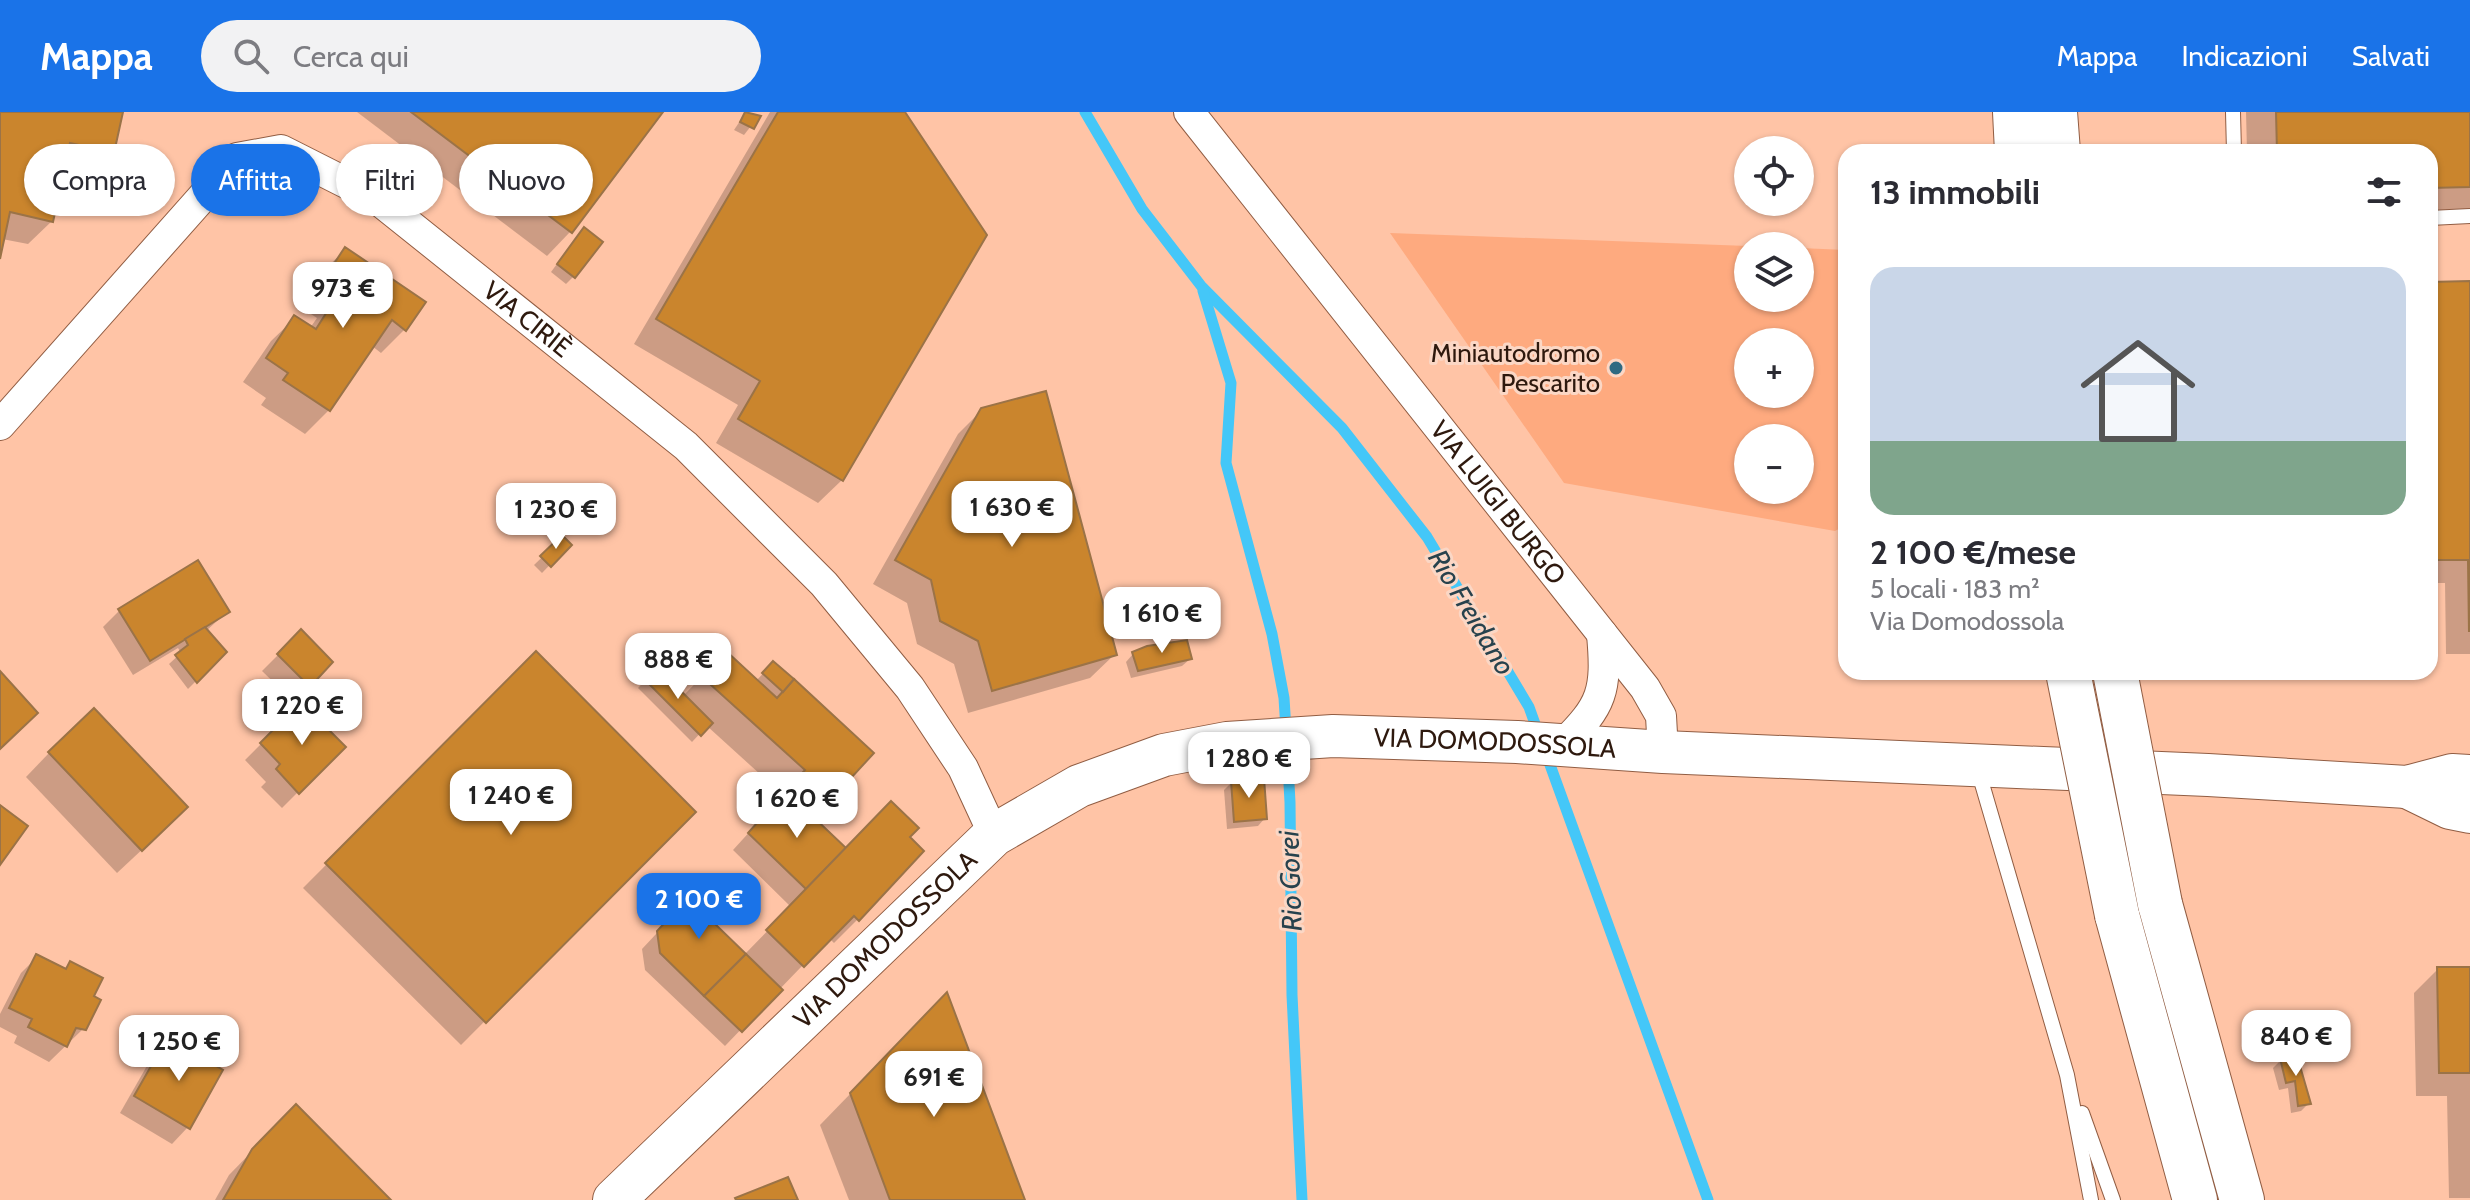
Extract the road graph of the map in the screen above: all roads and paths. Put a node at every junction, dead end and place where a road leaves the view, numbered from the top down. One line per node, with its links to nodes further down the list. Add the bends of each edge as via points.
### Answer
1 (1189, 112): 11 (street, VIA LUIGI BURGO)
2 (2015, 112): 5 (highway)
3 (2055, 112): 6 (highway)
4 (2233, 112): 7 (lane)
5 (2017, 144)
6 (2057, 144)
7 (2234, 144)
8 (2470, 216): 9 (lane)
9 (2438, 218)
10 (0, 425): 20 (street, VIA CIRIÈ, via 237,158 281,150 376,198 686,446 824,584 910,688 963,768)
11 (1602, 634): 14 (street, via 1605,671 1600,699 1588,718); 15 (street, VIA LUIGI BURGO, via 1654,702 1661,716)
12 (2070, 680): 25 (highway, bridge, via 2117,915)
13 (2117, 680): 26 (highway, bridge, via 2160,904)
14 (1544, 744): 15 (street, VIA DOMODOSSOLA); 20 (street, VIA DOMODOSSOLA, via 1315,737 1227,743 1150,760 1079,786)
15 (1663, 752): 16 (street, VIA DOMODOSSOLA)
16 (1976, 766): 18 (street, VIA DOMODOSSOLA); 21 (lane)
17 (2470, 776): 18 (street, via 2452,775)
18 (2407, 787): 19 (street)
19 (2470, 812)
20 (994, 835): 22 (street, VIA DOMODOSSOLA)
21 (2067, 1075): 23 (lane); 24 (lane)
22 (614, 1200)
23 (2091, 1200)
24 (2113, 1200)
25 (2195, 1200)
26 (2242, 1200)

